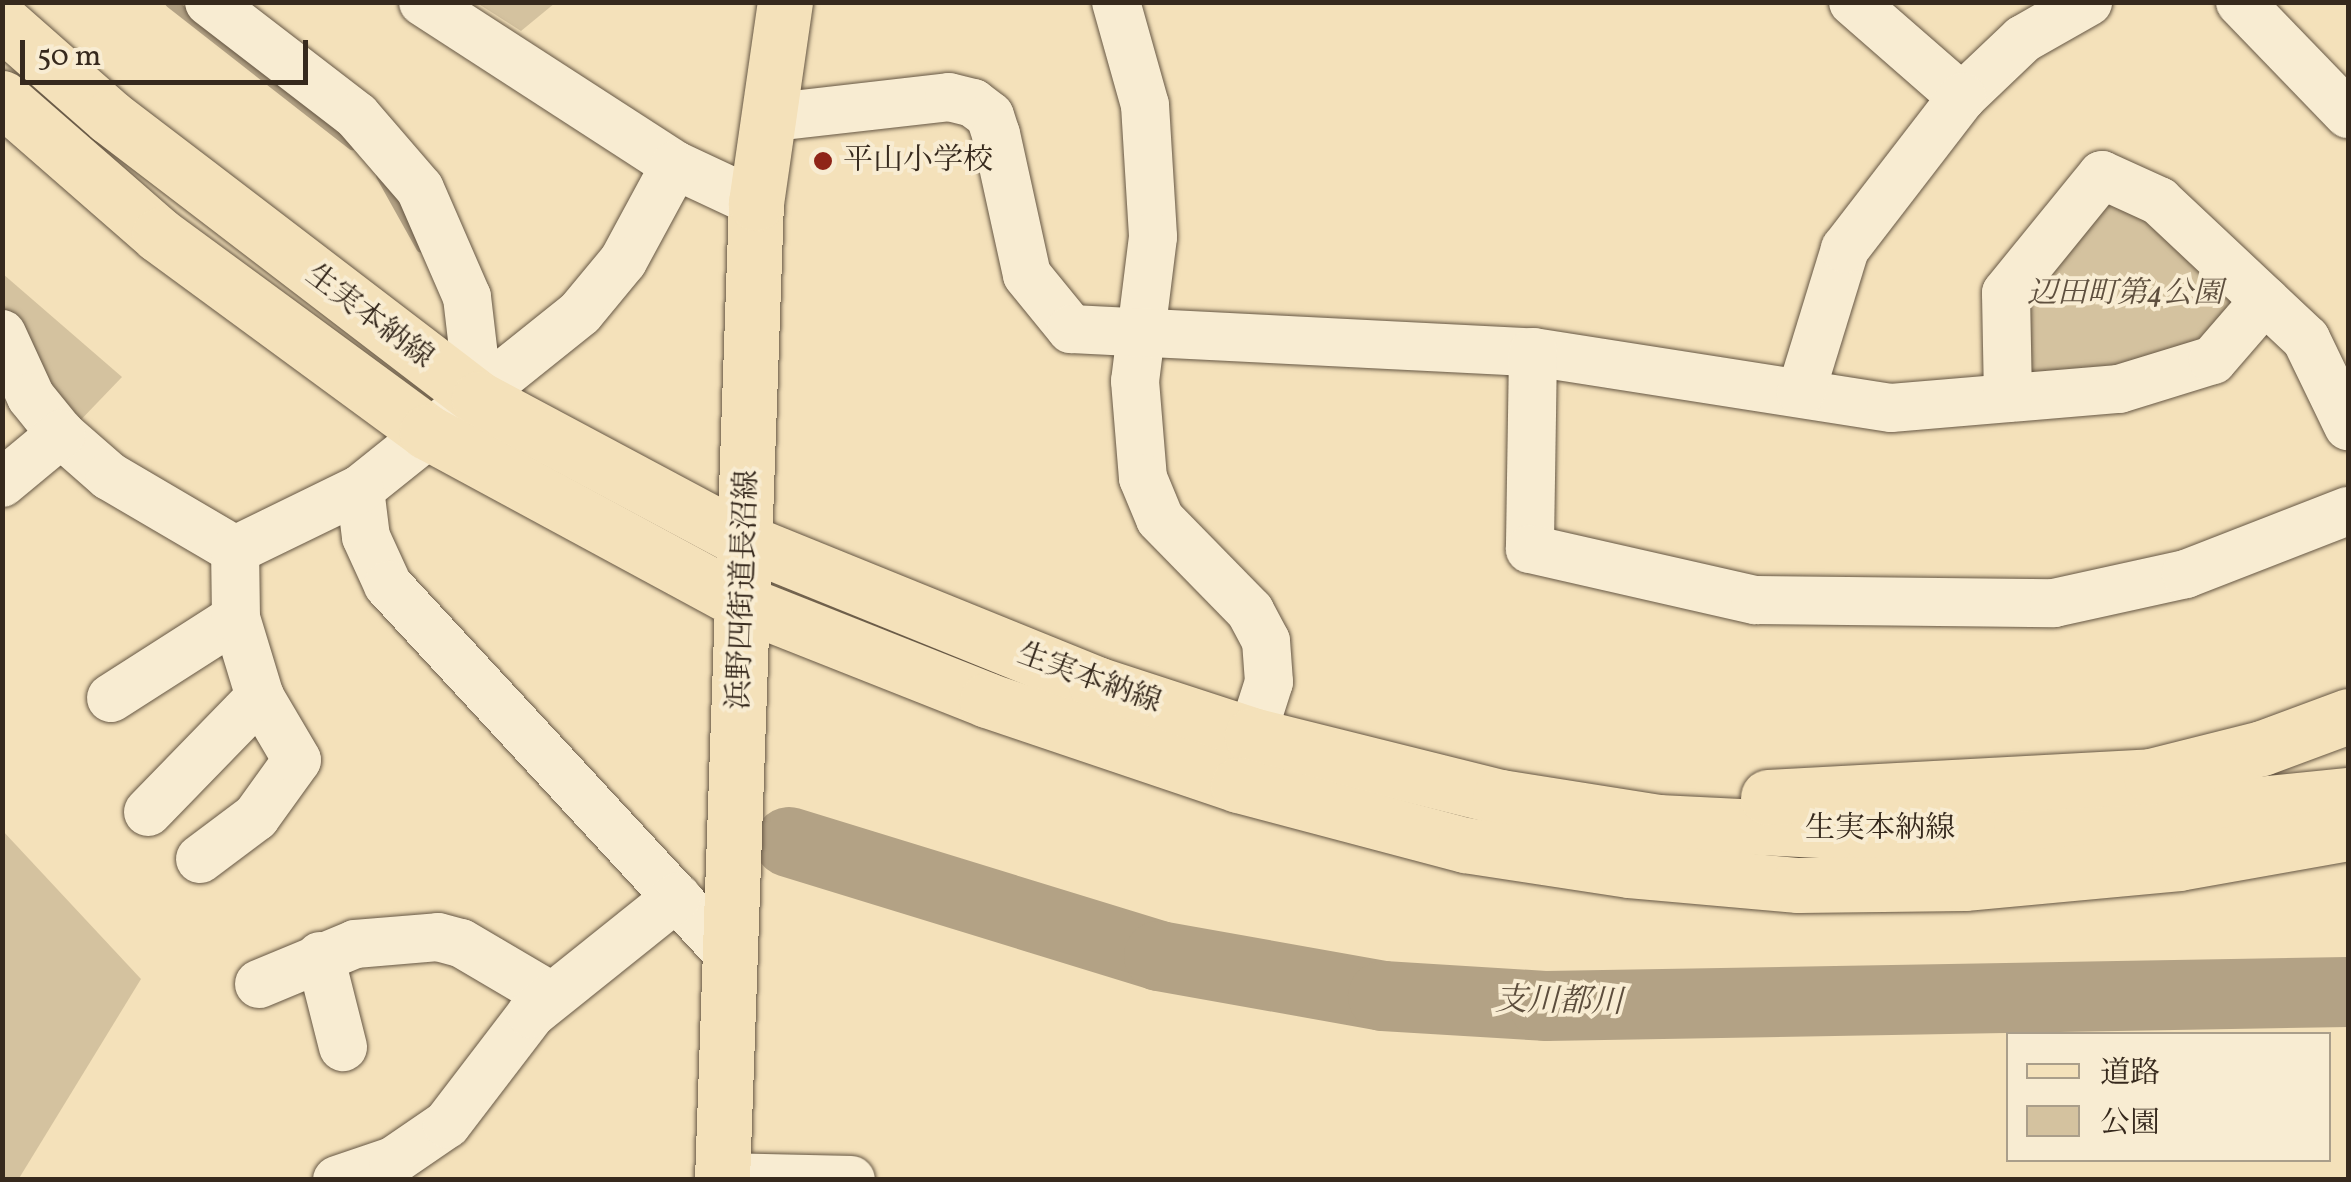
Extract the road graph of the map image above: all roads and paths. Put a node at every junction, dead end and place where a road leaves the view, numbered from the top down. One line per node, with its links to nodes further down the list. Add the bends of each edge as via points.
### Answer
1 (209, 2): 21 (street, via 357,116 420,190 467,297)
2 (423, 2): 13 (street)
3 (785, 2): 12 (main road, 浜野四街道長沼線)
4 (1116, 2): 16 (street, via 1145,105 1154,238)
5 (1853, 2): 10 (street)
6 (2088, 2): 10 (street, via 2024,39)
7 (2240, 2): 11 (street)
8 (2, 22): 21 (main road, 生実本納線, via 110,117)
9 (2, 98): 23 (main road, 生実本納線, via 160,235)
10 (1962, 98): 19 (street, via 1845,249)
11 (2348, 114)
12 (766, 118): 14 (main road, 浜野四街道長沼線); 16 (street, via 949,97 973,103 990,116 1026,275 1052,312 1071,330)
13 (675, 164): 14 (street); 21 (street, via 623,261 580,314)
14 (756, 203): 28 (main road, 浜野四街道長沼線)
15 (2265, 300): 20 (street, via 2213,360 2119,389); 20 (street, via 2159,201 2102,175 2006,293); 22 (street, via 2306,339)
16 (1143, 329): 18 (street); 35 (street, via 1135,381 1143,478 1160,519 1250,611 1266,641 1269,682)
17 (2, 334): 24 (street, via 31,397)
18 (1533, 352): 19 (street); 27 (street, via 1530,548 1755,600 2054,603 2186,574)
19 (1802, 392): 20 (street, via 1891,408)
20 (2008, 398)
21 (480, 399): 23 (street); 28 (main road, 生実本納線)
22 (2348, 426)
23 (427, 432): 26 (street); 30 (main road, 生実本納線)
24 (61, 434): 25 (street); 29 (street, via 109,476)
25 (2, 483)
26 (360, 490): 29 (street); 43 (street, via 366,537 388,585)
27 (2348, 512)
28 (747, 542): 30 (main road, 浜野四街道長沼線); 35 (main road, 生実本納線, via 1096,684)
29 (236, 550): 31 (street)
30 (745, 604): 42 (main road, 生実本納線, via 987,700 1220,779 1466,845 1629,870 1798,885); 44 (main road, 浜野四街道長沼線)
31 (236, 618): 32 (street); 33 (street)
32 (260, 697): 37 (street); 40 (street, via 296,760 256,817)
33 (112, 698)
34 (2348, 716): 38 (main road, via 2262,748 2150,776 2078,785 1798,794 1738,800)
35 (1252, 735): 38 (main road, 生実本納線, via 1500,797)
36 (2348, 795): 38 (main road, 生実本納線, via 2021,828 1866,832)
37 (148, 812)
38 (1658, 822)
39 (2348, 833): 42 (main road, 生実本納線, via 2179,863)
40 (200, 858)
41 (2348, 869): 42 (main road, via 2082,890)
42 (1964, 884)
43 (676, 897): 44 (street); 47 (street)
44 (726, 951): 49 (main road, 浜野四街道長沼線)
45 (320, 956): 46 (street); 47 (street, via 354,944 438,937 460,942); 48 (street)
46 (259, 984)
47 (551, 996): 50 (street, via 446,1124 393,1161)
48 (343, 1047)
49 (722, 1178): 51 (street)
50 (337, 1180)
51 (850, 1180)

